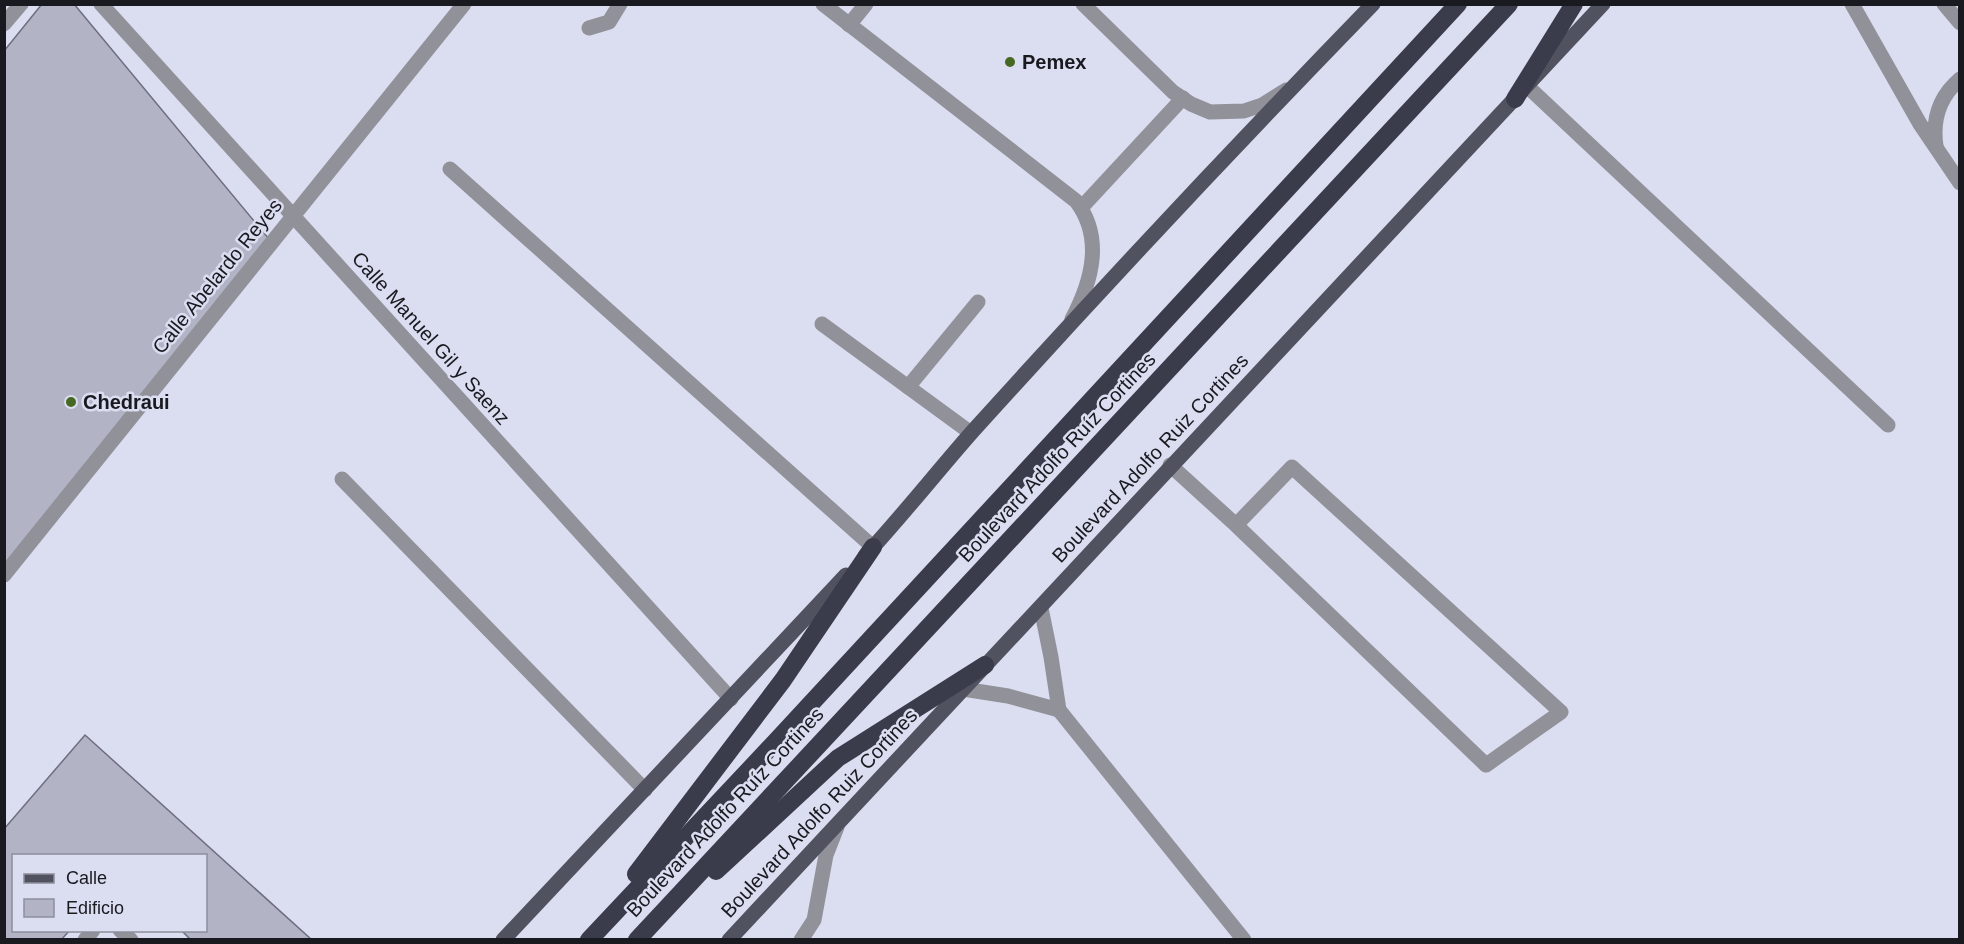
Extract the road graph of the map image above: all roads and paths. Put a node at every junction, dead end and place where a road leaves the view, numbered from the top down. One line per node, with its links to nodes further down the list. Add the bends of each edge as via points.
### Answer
1 (21, 4): 16 (street)
2 (101, 4): 27 (street, Calle Manuel Gil y Saenz)
3 (464, 4): 27 (street, Calle Abelardo Reyes)
4 (620, 4): 18 (street, via 609,22)
5 (823, 4): 17 (street)
6 (866, 4): 17 (street)
7 (1083, 4): 22 (street)
8 (1373, 4): 20 (main road)
9 (1458, 4): 47 (highway, Boulevard Adolfo Ruíz Cortines)
10 (1509, 4): 48 (highway, Boulevard Adolfo Ruíz Cortines)
11 (1574, 4): 21 (highway)
12 (1603, 4): 21 (main road, Boulevard Adolfo Ruiz Cortines)
13 (1852, 4): 23 (street)
14 (1944, 4): 15 (street)
15 (1959, 23)
16 (4, 24)
17 (849, 25): 26 (street)
18 (589, 28)
19 (1959, 79): 23 (street, via 1940,104 1934,128)
20 (1296, 84): 22 (street, via 1244,111 1210,112); 30 (main road)
21 (1521, 92): 32 (street); 34 (main road, Boulevard Adolfo Ruiz Cortines)
22 (1183, 98): 26 (street)
23 (1936, 150): 25 (street)
24 (450, 169): 37 (street)
25 (1959, 183)
26 (1081, 207): 30 (street, via 1094,255 1081,302)
27 (292, 216): 38 (street, Calle Abelardo Reyes); 42 (street, Calle Manuel Gil y Saenz)
28 (978, 302): 31 (street)
29 (822, 324): 31 (street)
30 (1066, 331): 33 (main road)
31 (908, 387): 33 (street)
32 (1888, 425)
33 (971, 433): 37 (main road)
34 (1170, 465): 36 (street); 39 (main road, Boulevard Adolfo Ruiz Cortines)
35 (342, 479): 44 (street)
36 (1236, 525): 36 (street, via 1486,765 1561,712 1292,467)
37 (873, 547): 42 (main road); 47 (highway, via 783,680)
38 (4, 575)
39 (1041, 608): 40 (main road, Boulevard Adolfo Ruiz Cortines); 43 (street)
40 (985, 665): 41 (main road, Boulevard Adolfo Ruiz Cortines); 49 (highway, via 838,758)
41 (963, 689): 43 (street); 45 (main road, Boulevard Adolfo Ruiz Cortines)
42 (731, 699): 44 (main road)
43 (1059, 710): 52 (street)
44 (645, 790): 46 (main road)
45 (841, 819): 50 (main road, Boulevard Adolfo Ruiz Cortines); 51 (street, via 829,845 814,920)
46 (503, 939)
47 (588, 939)
48 (637, 939)
49 (643, 939)
50 (729, 939)
51 (801, 939)
52 (1244, 939)

